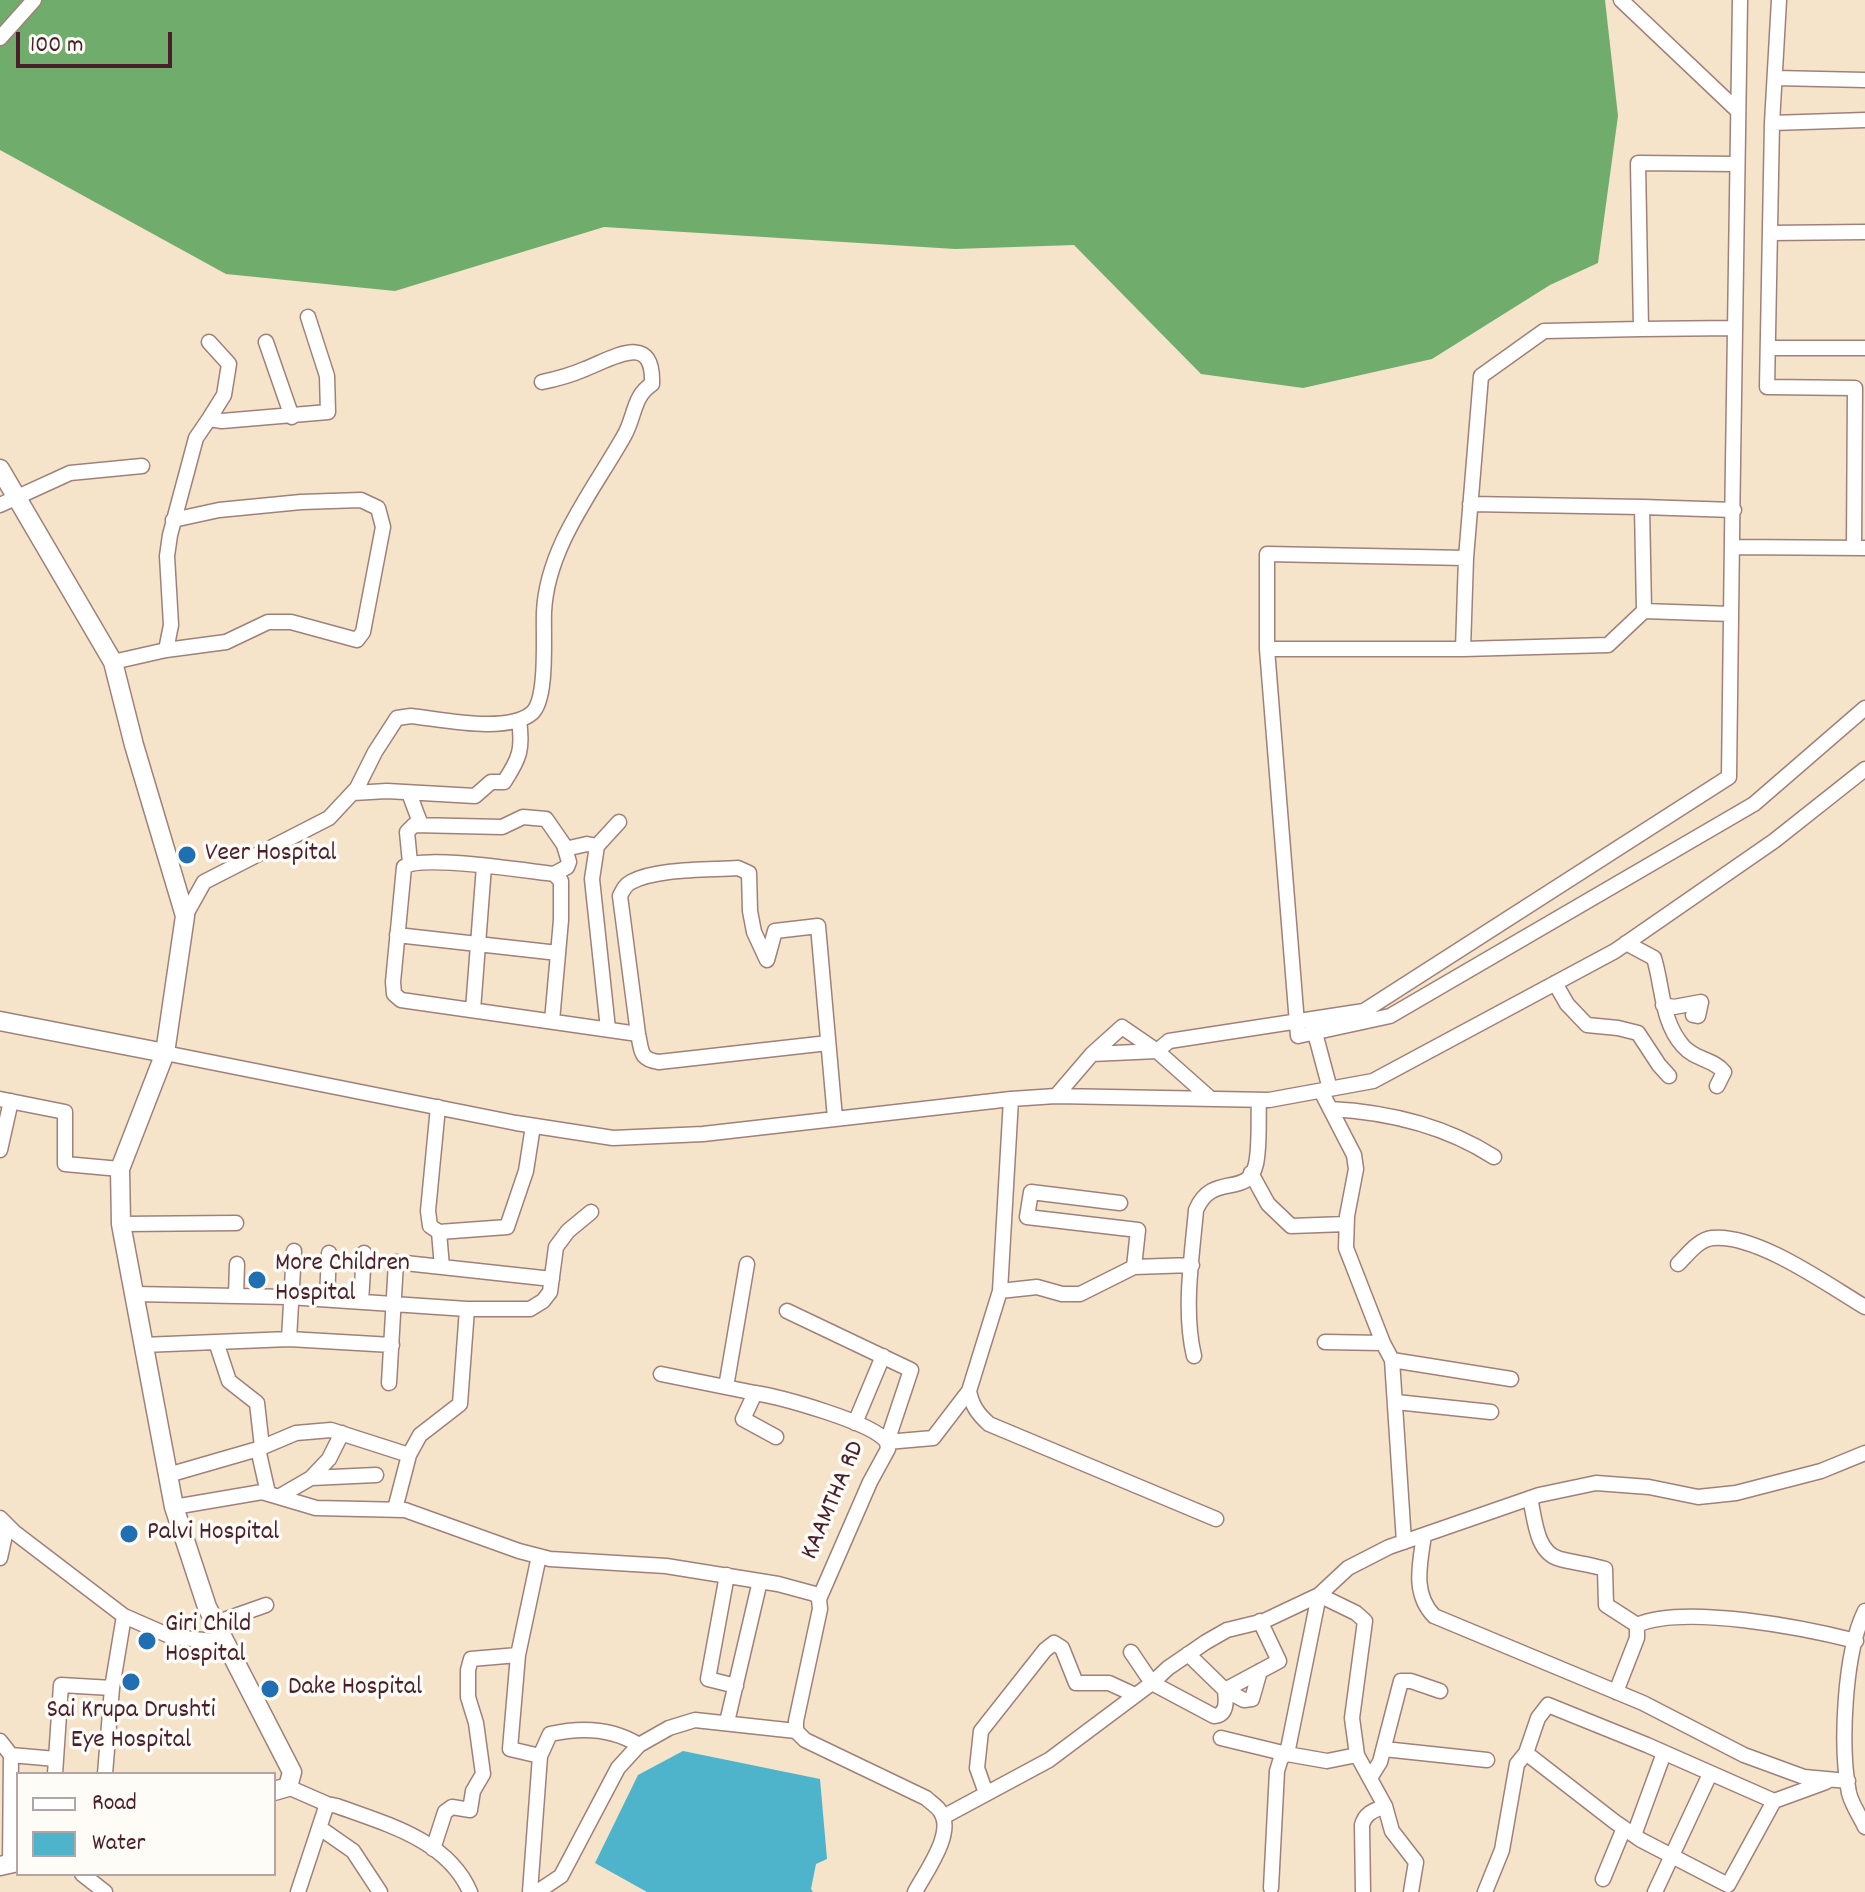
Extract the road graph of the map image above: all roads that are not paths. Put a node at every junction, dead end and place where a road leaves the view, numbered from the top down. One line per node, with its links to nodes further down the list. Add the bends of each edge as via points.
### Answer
1 (34, 0): 5 (street)
2 (1621, 0): 8 (street)
3 (1740, 0): 8 (street)
4 (1779, 0): 6 (street)
5 (0, 38)
6 (1775, 78): 7 (street); 10 (street)
7 (1865, 80)
8 (1738, 111): 11 (street)
9 (1865, 120): 10 (street)
10 (1772, 123): 13 (street)
11 (1736, 164): 15 (street); 16 (street, via 1638,163)
12 (1865, 232): 13 (street)
13 (1770, 233): 19 (street)
14 (308, 317): 22 (street, via 327,376 328,412)
15 (1734, 328): 16 (street); 29 (street)
16 (1641, 329): 27 (street, via 1544,331 1481,376)
17 (209, 342): 23 (street, via 229,364 224,395)
18 (266, 342): 22 (street)
19 (1768, 348): 20 (street); 32 (street, via 1767,387 1855,388)
20 (1865, 348)
21 (542, 382): 41 (street, via 628,352 645,356 653,368 652,384 641,391 627,432 557,556 545,588 541,696 534,712)
22 (292, 417): 23 (street)
23 (209, 419): 30 (street, via 196,438)
24 (142, 466): 26 (street, via 70,473)
25 (2, 475): 26 (main road)
26 (8, 500): 39 (main road)
27 (1470, 504): 28 (street); 33 (street)
28 (1642, 507): 29 (street); 34 (street)
29 (1734, 510): 31 (street)
30 (173, 520): 38 (street, via 167,556 171,625); 38 (street, via 266,504 361,500 378,508 383,527 363,632 357,640 291,622 268,622 226,642)
31 (1733, 547): 32 (street); 35 (street)
32 (1860, 548)
33 (1466, 558): 36 (street, via 1267,554); 37 (street)
34 (1644, 611): 35 (street); 37 (street, via 1608,645)
35 (1731, 614): 63 (street, via 1729,777 1364,1011)
36 (1267, 649): 37 (street); 63 (street)
37 (1463, 649)
38 (166, 650): 39 (street)
39 (113, 662): 52 (main road)
40 (1865, 708): 65 (street, via 1754,804 1390,1016)
41 (519, 720): 43 (street, via 501,724 397,718); 44 (street, via 518,762 504,782 491,782 475,796)
42 (1865, 769): 55 (street, via 1774,841)
43 (353, 793): 44 (street); 52 (street, via 329,818 204,882)
44 (409, 793): 46 (street)
45 (619, 822): 47 (street)
46 (421, 825): 48 (street, via 502,827 536,817 546,819); 49 (street, via 407,832)
47 (597, 846): 48 (street); 64 (street, via 592,879)
48 (565, 849): 51 (street, via 567,867)
49 (410, 863): 50 (street); 53 (street, via 404,867)
50 (484, 866): 51 (street); 54 (street)
51 (554, 874): 56 (street, via 561,881)
52 (185, 916): 70 (main road)
53 (397, 935): 54 (street); 59 (street, via 394,994 401,1000)
54 (478, 943): 56 (street); 59 (street)
55 (1626, 943): 57 (street); 58 (street, via 1654,958)
56 (558, 953): 62 (street)
57 (1555, 983): 73 (street, via 1587,1025 1638,1033); 75 (street, via 1373,1081)
58 (1663, 1005): 60 (street, via 1701,1002 1698,1016); 72 (street, via 1682,1045)
59 (473, 1010): 62 (street)
60 (1693, 1015)
61 (0, 1021): 70 (main road)
62 (552, 1021): 64 (street)
63 (1296, 1022): 65 (street, via 1298,1036); 69 (street, via 1169,1041)
64 (608, 1029): 66 (street)
65 (1315, 1033): 75 (street)
66 (638, 1034): 67 (street, via 642,1055 659,1062); 67 (street, via 620,896 624,887 662,874 738,868 749,873 754,932 767,960 775,931 818,926)
67 (828, 1043): 83 (street)
68 (1702, 1043): 72 (street)
69 (1157, 1051): 71 (street); 71 (street, via 1122,1027); 78 (street)
70 (165, 1053): 81 (street); 87 (main road)
71 (1092, 1054): 76 (street)
72 (1701, 1060): 74 (street, via 1718,1064 1724,1072)
73 (1669, 1076)
74 (1717, 1086)
75 (1326, 1090): 80 (street); 82 (street)
76 (1056, 1096): 77 (street); 78 (street)
77 (1011, 1099): 83 (street); 91 (street)
78 (1211, 1099): 80 (street)
79 (6, 1100): 85 (street); 87 (street, via 65,1112 65,1164)
80 (1259, 1100): 88 (street)
81 (438, 1107): 84 (street); 96 (street, via 428,1211 430,1226)
82 (1330, 1109): 86 (street, via 1411,1120 1458,1136); 95 (street, via 1356,1169)
83 (835, 1118): 84 (street, via 703,1134 613,1138)
84 (533, 1126): 96 (street, via 526,1171 507,1227)
85 (0, 1150)
86 (1494, 1157)
87 (120, 1169): 94 (main road)
88 (1251, 1173): 95 (street, via 1268,1204 1291,1226); 103 (street, via 1236,1185 1213,1188 1200,1200)
89 (1120, 1203): 92 (street, via 1031,1192)
90 (591, 1212): 106 (street, via 556,1247)
91 (1006, 1214): 92 (street); 107 (street)
92 (1027, 1217): 105 (street, via 1138,1230)
93 (236, 1223): 94 (street)
94 (121, 1224): 108 (main road)
95 (1346, 1224): 120 (street, via 1346,1248)
96 (439, 1232): 104 (street)
97 (294, 1251): 110 (street)
98 (329, 1253): 111 (street)
99 (364, 1253): 112 (street)
100 (237, 1264): 109 (street)
101 (747, 1264): 129 (street)
102 (1678, 1264): 114 (street, via 1710,1238 1730,1239 1769,1251)
103 (1192, 1265): 105 (street); 124 (street)
104 (442, 1267): 106 (street); 113 (street, via 396,1262)
105 (1134, 1267): 107 (street, via 1080,1294 1037,1287)
106 (552, 1279): 115 (street, via 550,1292 530,1309)
107 (1000, 1291): 130 (street)
108 (134, 1294): 109 (street); 121 (main road)
109 (236, 1296): 110 (street)
110 (289, 1297): 111 (street); 117 (street)
111 (327, 1299): 112 (street)
112 (361, 1302): 113 (street)
113 (393, 1304): 115 (street); 122 (street)
114 (1865, 1307)
115 (467, 1309): 140 (street, via 460,1404 420,1435)
116 (787, 1311): 123 (street, KAAMTHA RD)
117 (289, 1339): 118 (street); 122 (street)
118 (216, 1342): 121 (street); 138 (street, via 229,1381 257,1403)
119 (1325, 1342): 120 (street)
120 (1383, 1343): 125 (street)
121 (143, 1345): 141 (main road)
122 (392, 1345): 128 (street)
123 (883, 1356): 134 (street); 137 (street, KAAMTHA RD, via 911,1370)
124 (1194, 1356)
125 (1392, 1360): 127 (street); 132 (street)
126 (661, 1374): 129 (street)
127 (1511, 1379)
128 (389, 1383)
129 (726, 1387): 131 (street)
130 (969, 1391): 137 (street, via 933,1438); 148 (street, via 989,1424)
131 (755, 1393): 134 (street); 136 (street, via 743,1419)
132 (1396, 1402): 133 (street); 151 (street)
133 (1491, 1412)
134 (855, 1423): 137 (street)
135 (342, 1433): 138 (street, via 296,1433); 140 (street); 143 (street, via 329,1459)
136 (776, 1437)
137 (887, 1442): 157 (street, KAAMTHA RD)
138 (260, 1448): 141 (street); 144 (street)
139 (1865, 1453): 145 (street, via 1821,1471 1736,1493 1698,1497 1596,1483)
140 (409, 1455): 147 (street)
141 (168, 1475): 146 (main road)
142 (376, 1475): 143 (street)
143 (311, 1478): 144 (street)
144 (274, 1494): 146 (street, via 246,1493); 147 (street, via 316,1508)
145 (1530, 1498): 150 (street); 163 (street, via 1542,1545 1556,1558 1605,1569 1606,1605)
146 (174, 1507): 162 (main road)
147 (395, 1509): 152 (street)
148 (1216, 1519)
149 (4, 1522): 153 (street); 160 (street)
150 (1424, 1535): 151 (street); 174 (street, via 1419,1584 1425,1607 1434,1616)
151 (1404, 1542): 156 (street, via 1348,1568)
152 (539, 1556): 154 (street); 168 (street)
153 (0, 1558)
154 (727, 1575): 155 (street); 170 (street, via 708,1679)
155 (760, 1581): 157 (street); 170 (street)
156 (1319, 1595): 161 (street); 184 (street); 186 (street, via 1365,1621 1352,1718)
157 (819, 1599): 177 (street, KAAMTHA RD)
158 (266, 1605): 162 (street)
159 (1865, 1611): 164 (street)
160 (124, 1616): 165 (street, via 172,1637); 171 (street)
161 (1260, 1621): 167 (street, via 1227,1630); 172 (street, via 1279,1661 1260,1671 1252,1699)
162 (215, 1623): 165 (main road)
163 (1637, 1625): 164 (street, via 1653,1618 1740,1621); 174 (street)
164 (1856, 1641): 194 (street, via 1847,1683)
165 (225, 1642): 195 (main road, via 292,1772)
166 (1131, 1652): 169 (street)
167 (1188, 1654): 169 (street); 172 (street)
168 (518, 1655): 187 (street, via 510,1749); 205 (street, via 471,1659 468,1697 483,1774 470,1810 452,1807 445,1812)
169 (1152, 1683): 172 (street, via 1214,1716 1226,1704); 175 (street)
170 (736, 1686): 176 (street)
171 (112, 1688): 189 (street, via 61,1685); 190 (street)
172 (1225, 1690)
173 (1440, 1691): 181 (street, via 1401,1681)
174 (1616, 1692): 193 (street, via 1744,1755 1796,1775)
175 (1133, 1694): 196 (street, via 1049,1760); 196 (street, via 1109,1683 1076,1683 1062,1648 1054,1643 981,1731 977,1768)
176 (727, 1722): 177 (street); 180 (street, via 695,1720)
177 (796, 1731): 201 (street, via 926,1798)
178 (1221, 1738): 184 (street)
179 (0, 1741): 185 (street)
180 (639, 1745): 187 (street, via 611,1731 561,1732 550,1734); 219 (street, via 618,1768 561,1876)
181 (1384, 1749): 188 (street); 192 (street)
182 (1526, 1753): 183 (street, via 1548,1705); 204 (street); 223 (street, via 1517,1764 1502,1850)
183 (1664, 1753): 191 (street); 204 (street)
184 (1287, 1754): 186 (street, via 1327,1761); 211 (street, via 1277,1771)
185 (11, 1755): 189 (street); 200 (street)
186 (1357, 1755): 192 (street)
187 (540, 1756): 218 (street)
188 (1487, 1760)
189 (56, 1766)
190 (105, 1772)
191 (1710, 1774): 197 (street); 206 (street)
192 (1370, 1778): 199 (street)
193 (1831, 1780): 194 (street); 197 (street)
194 (1848, 1781): 202 (street)
195 (281, 1789): 198 (street)
196 (986, 1793): 201 (street)
197 (1774, 1801): 212 (street)
198 (327, 1804): 203 (street); 205 (street, via 420,1837)
199 (1385, 1806): 221 (street, via 1371,1812 1362,1825); 222 (street, via 1392,1831 1416,1862)
200 (14, 1807): 207 (street)
201 (943, 1817): 220 (street, via 940,1847)
202 (1865, 1827)
203 (320, 1828): 214 (street); 215 (street, via 353,1851)
204 (1629, 1832): 206 (street); 210 (street)
205 (433, 1849): 208 (street)
206 (1672, 1855): 212 (street); 224 (street)
207 (9, 1864)
208 (462, 1875): 216 (street); 217 (street)
209 (85, 1876): 213 (street)
210 (1603, 1879)
211 (1271, 1888)
212 (1726, 1888)
213 (105, 1892)
214 (298, 1892)
215 (380, 1892)
216 (459, 1892)
217 (470, 1892)
218 (530, 1892)
219 (537, 1892)
220 (915, 1892)
221 (1363, 1892)
222 (1411, 1892)
223 (1485, 1892)
224 (1655, 1892)

